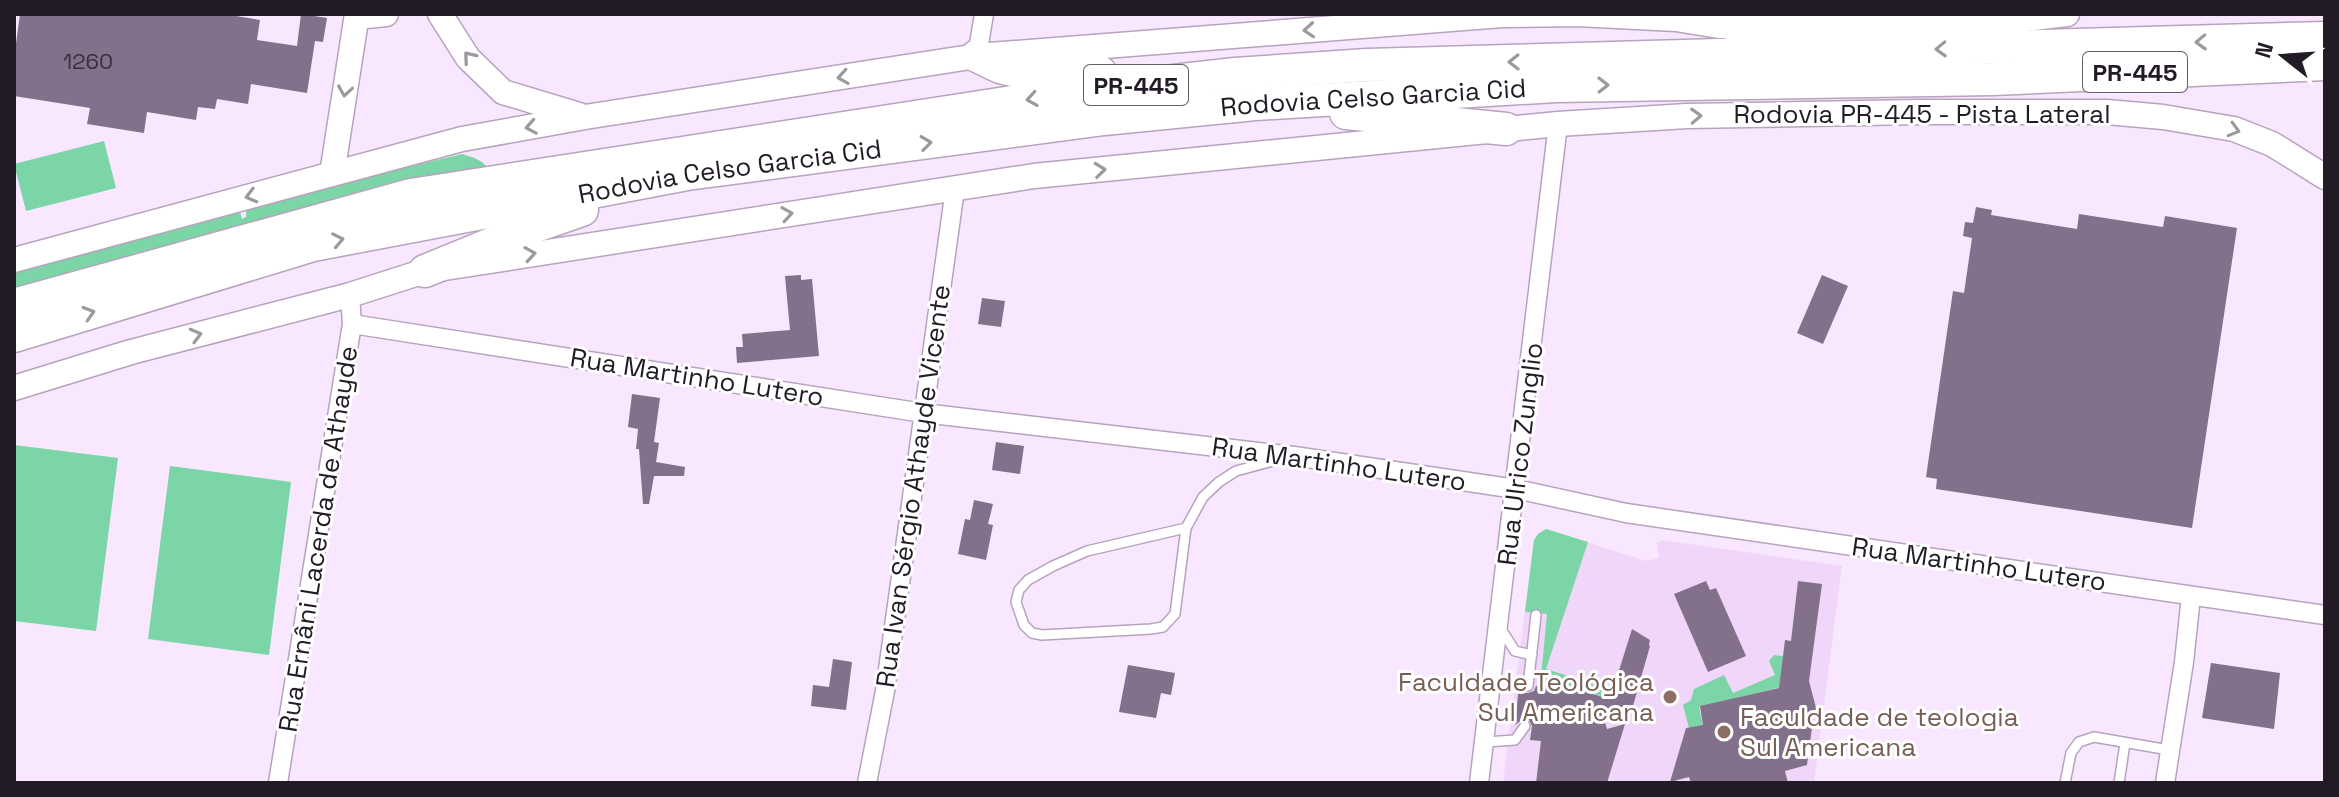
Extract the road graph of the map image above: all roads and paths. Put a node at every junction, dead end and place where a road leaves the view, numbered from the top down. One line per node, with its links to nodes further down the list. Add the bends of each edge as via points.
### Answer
1 (386, 14): 6 (street)
2 (440, 14): 16 (street, one-way to 2, via 503,92 468,58)
3 (984, 14): 11 (street)
4 (1577, 14): 7 (street); 11 (street, one-way to 11, via 1502,15)
5 (2067, 14): 8 (street, via 1983,24)
6 (352, 15): 19 (street, one-way to 19)
7 (1677, 17): 8 (street, via 1719,26)
8 (1806, 28): 12 (highway)
9 (2325, 38): 10 (highway, Rodovia Celso Garcia Cid)
10 (2278, 52): 12 (highway, Rodovia Celso Garcia Cid / PR-445, one-way to 12); 13 (highway, Rodovia Celso Garcia Cid / PR-445); 15 (highway, Rodovia Celso Garcia Cid / PR-445, one-way to 10, via 1556,86 1993,79)
11 (977, 56): 14 (highway, via 1020,72); 16 (street, one-way to 16)
12 (1573, 59): 14 (highway, Rodovia Celso Garcia Cid / PR-445, one-way to 14)
13 (2325, 64)
14 (1235, 74): 26 (highway, Rodovia Celso Garcia Cid / PR-445, one-way to 26, via 1077,92 411,195)
15 (1255, 104): 18 (highway); 20 (highway, Rodovia Celso Garcia Cid / PR-445, one-way to 15)
16 (585, 117): 19 (street, one-way to 19, via 462,139)
17 (1558, 124): 18 (street, Rodovia PR-445 - Pista Lateral); 21 (street, Rodovia PR-445 - Pista Lateral, one-way to 21, via 1703,115 2107,112 2234,129 2272,144); 32 (street, Rua Ulrico Zunglio)
18 (1506, 129): 22 (street, Rodovia Celso Garcia Cid, one-way to 18, via 1034,176)
19 (332, 174): 23 (street, one-way to 23)
20 (687, 174): 24 (highway); 28 (highway, Rodovia Celso Garcia Cid / PR-445, one-way to 20, via 313,245)
21 (2325, 177)
22 (955, 189): 24 (street, Rodovia Celso Garcia Cid, one-way to 22); 30 (street, Rua Ivan Sérgio Athayde Vicente)
23 (14, 260)
24 (425, 271): 25 (street, Rodovia Celso Garcia Cid)
25 (350, 295): 27 (street, Rua Ernâni Lacerda de Athayde); 29 (street, Rodovia Celso Garcia Cid, one-way to 25)
26 (14, 305)
27 (352, 324): 30 (street, Rua Martinho Lutero); 44 (street, Rua Ernâni Lacerda de Athayde)
28 (14, 336)
29 (14, 388)
30 (923, 413): 31 (street, Rua Martinho Lutero); 45 (street, Rua Ivan Sérgio Athayde Vicente, via 885,691)
31 (1294, 456): 32 (street, Rua Martinho Lutero); 33 (lane, via 1236,471 1219,482 1203,497)
32 (1516, 489): 34 (street, Rua Martinho Lutero, via 1637,515); 37 (street, Rua Ulrico Zunglio)
33 (1186, 528): 33 (lane, via 1087,551 1028,580 1016,602 1024,625 1042,635 1163,627 1175,614)
34 (2191, 596): 36 (street, Rua Martinho Lutero); 43 (street)
35 (1536, 615): 38 (lane)
36 (2325, 615)
37 (1499, 626): 38 (lane, via 1515,651); 41 (street, Rua Ulrico Zunglio)
38 (1532, 655): 39 (lane)
39 (1528, 686)
40 (1525, 726): 41 (lane, via 1515,740)
41 (1485, 742): 46 (street, Rua Ulrico Zunglio)
42 (2125, 743): 43 (lane); 47 (lane, via 2094,737 2079,742 2071,753); 48 (lane)
43 (2169, 750): 49 (street)
44 (278, 783)
45 (867, 783)
46 (1479, 783)
47 (2065, 783)
48 (2119, 783)
49 (2165, 783)

